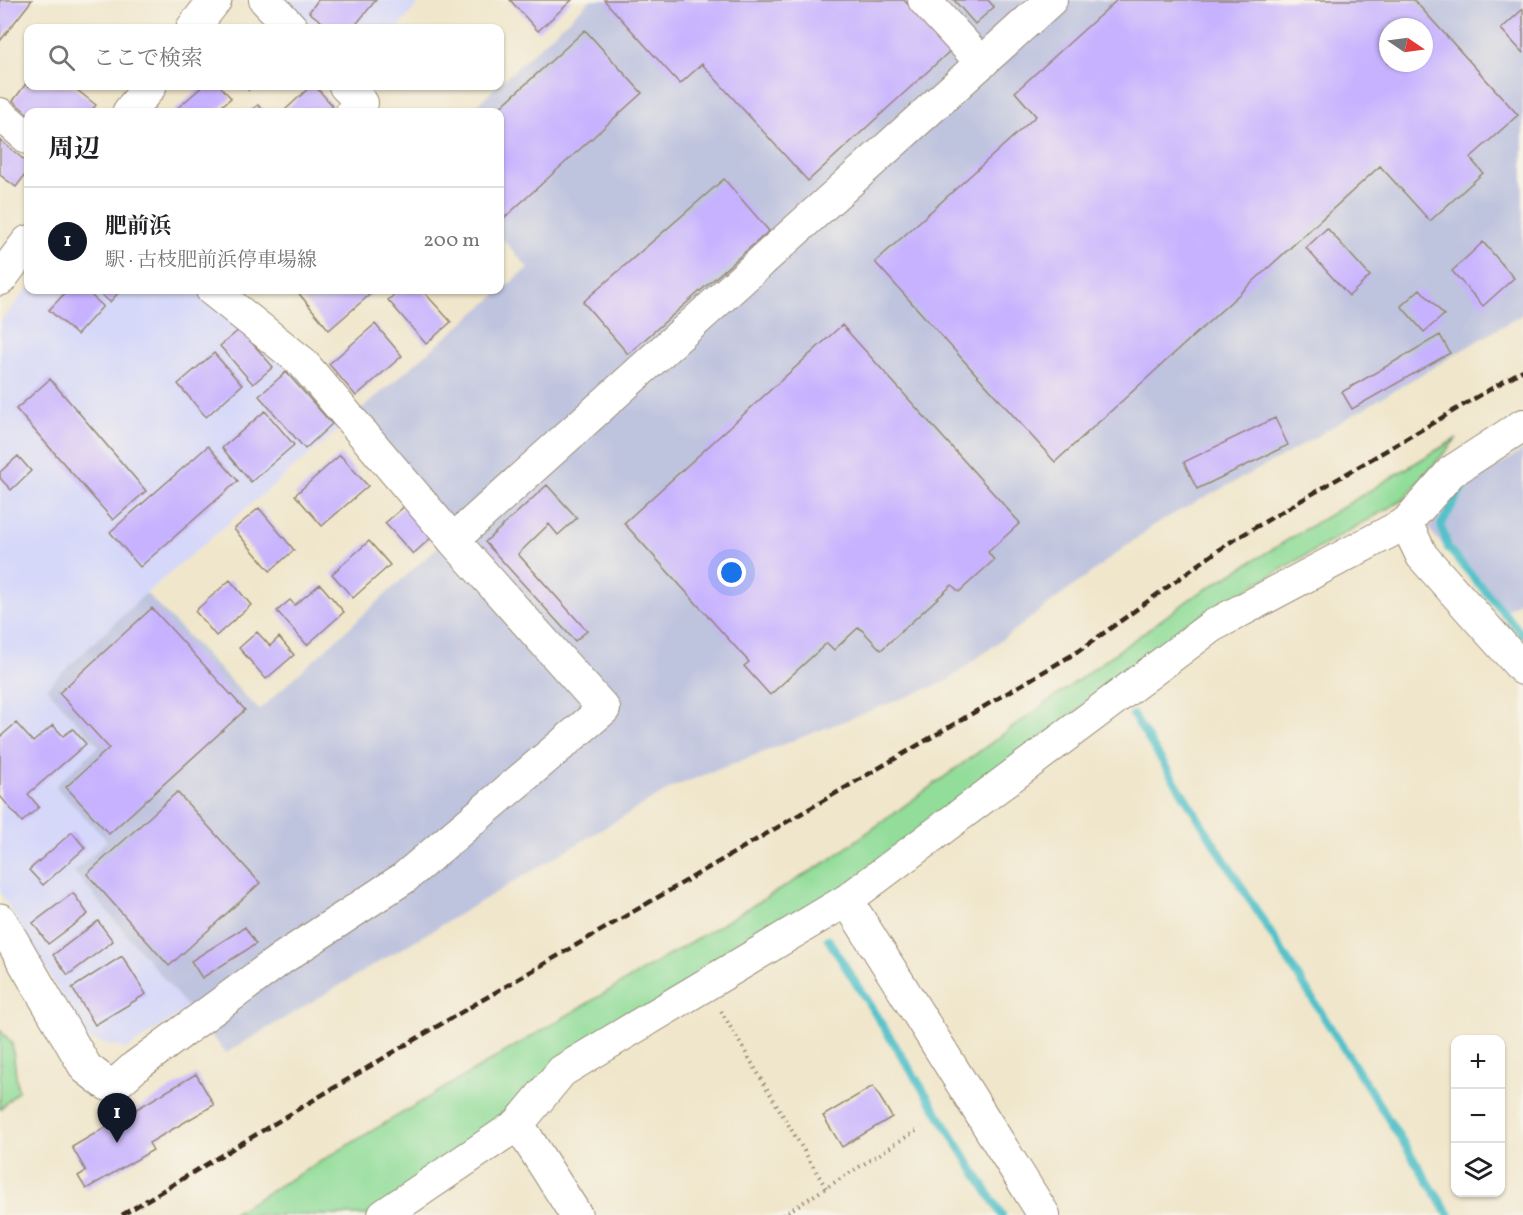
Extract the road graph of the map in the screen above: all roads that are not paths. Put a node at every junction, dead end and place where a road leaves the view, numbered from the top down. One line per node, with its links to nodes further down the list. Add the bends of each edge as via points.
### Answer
1 (215, 0): 5 (main road)
2 (266, 0): 6 (street)
3 (924, 0): 7 (street)
4 (1051, 0): 7 (street)
5 (196, 24)
6 (288, 24)
7 (982, 63): 19 (street)
8 (147, 90): 10 (main road)
9 (349, 90): 11 (street, via 362,104)
10 (132, 108)
11 (357, 108)
12 (0, 114): 13 (street)
13 (24, 135)
14 (24, 247): 15 (main road)
15 (0, 279)
16 (217, 294): 19 (street, via 302,362)
17 (1523, 425): 18 (street, via 1451,472)
18 (1406, 523): 20 (street, via 1422,556); 21 (street, via 1212,626)
19 (453, 540): 23 (street, via 604,709 404,878 281,959 117,1083)
20 (1523, 669)
21 (847, 900): 24 (street, via 562,1071); 27 (street)
22 (0, 920): 23 (main road, via 86,1068)
23 (107, 1084)
24 (518, 1124): 25 (street); 26 (street)
25 (384, 1215)
26 (576, 1215)
27 (1044, 1215)

